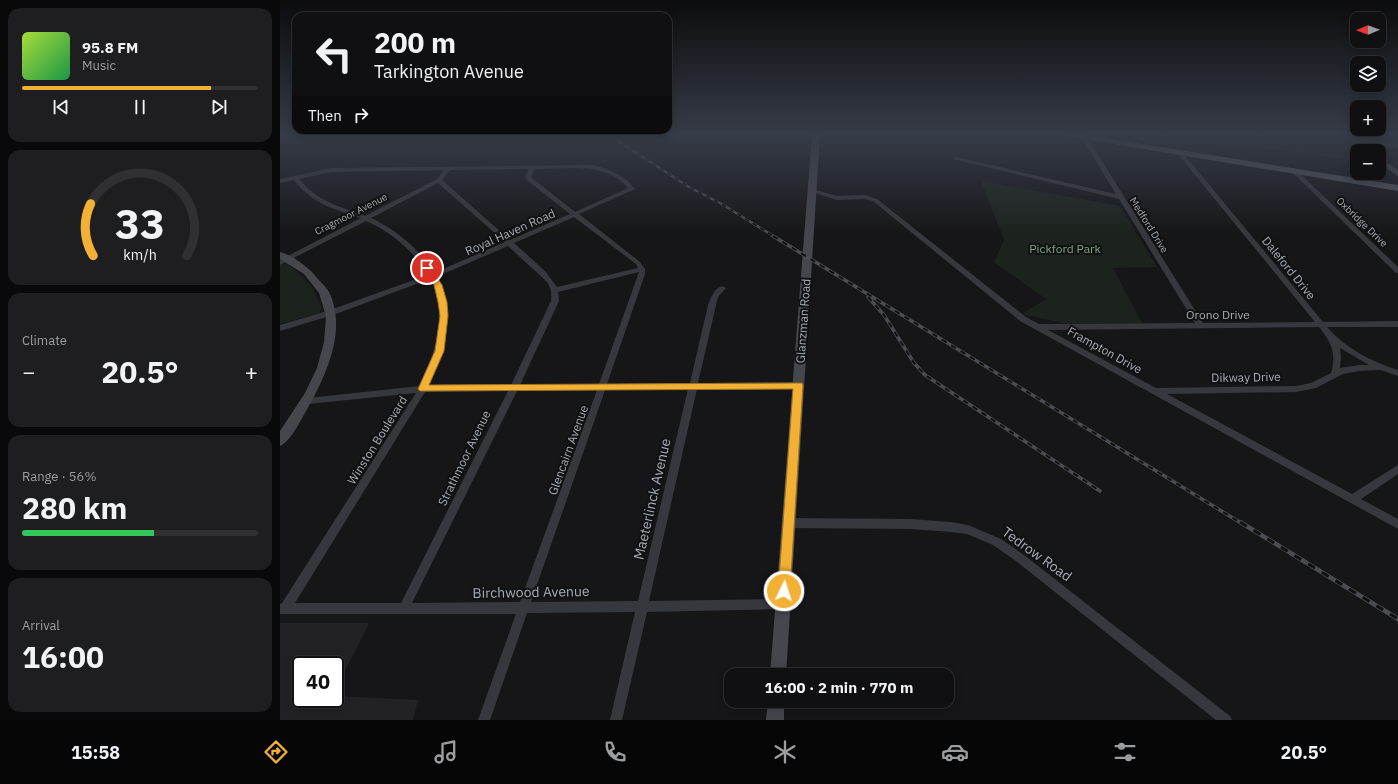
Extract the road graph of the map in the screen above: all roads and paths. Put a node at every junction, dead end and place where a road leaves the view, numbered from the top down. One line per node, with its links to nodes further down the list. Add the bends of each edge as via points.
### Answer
1 (533, 168): 8 (street); 17 (street, via 528,176 530,179); 17 (street, Royal Haven Road, via 602,168 629,184 632,189)
2 (814, 168): 15 (street, Glanzman Road)
3 (993, 168): 16 (street)
4 (1102, 168): 16 (street, Medford Drive)
5 (1192, 168): 28 (street, Daleford Drive)
6 (1272, 168): 9 (main road)
7 (1390, 168): 10 (street)
8 (448, 169): 11 (street, via 331,170); 12 (street, Cragmoor Avenue)
9 (1294, 171): 14 (main road); 22 (street, Oxbridge Drive)
10 (1398, 174)
11 (296, 178): 13 (street); 18 (street, Winston Boulevard, via 313,198)
12 (439, 180): 18 (street, Cragmoor Avenue); 19 (street)
13 (280, 182)
14 (1398, 188)
15 (812, 191): 30 (street, Frampton Drive, via 837,198 865,197 875,200 1006,306); 36 (street, Glanzman Road)
16 (1120, 197): 29 (street, Medford Drive)
17 (575, 215): 19 (street, Royal Haven Road); 21 (street, via 632,258)
18 (366, 218): 20 (street, Cragmoor Avenue); 23 (street, Winston Boulevard, via 409,247)
19 (510, 244): 23 (street, Royal Haven Road); 25 (street, via 543,272)
20 (283, 259): 26 (street, via 305,271 319,285 325,294)
21 (642, 269): 25 (street); 38 (street, Glencairn Avenue, via 642,277)
22 (1398, 271)
23 (433, 276): 26 (street, Royal Haven Road); 40 (street, Winston Boulevard, via 443,302 444,316 439,351)
24 (722, 288): 37 (street, Maeterlinck Avenue, via 713,300)
25 (556, 290): 39 (street, Strathmoor Avenue, via 551,312)
26 (330, 313): 31 (street, Royal Haven Road); 42 (street, via 330,338 325,360)
27 (1398, 324): 28 (street, Orono Drive)
28 (1321, 325): 29 (street, Orono Drive); 32 (street, Daleford Drive)
29 (1201, 326): 30 (street, Orono Drive)
30 (1039, 327): 41 (street, Frampton Drive)
31 (280, 328)
32 (1332, 338): 33 (street, Daleford Drive); 35 (street, via 1338,355)
33 (1380, 368): 34 (street, Daleford Drive); 35 (street, Dikway Drive, via 1347,370)
34 (1398, 373)
35 (1334, 375): 41 (street, Dikway Drive, via 1313,386 1296,389)
36 (798, 385): 37 (street); 46 (street, Glanzman Road)
37 (693, 386): 38 (street); 49 (street, Maeterlinck Avenue)
38 (603, 387): 39 (street); 51 (street, Glencairn Avenue)
39 (514, 388): 40 (street); 50 (street, Strathmoor Avenue)
40 (423, 389): 42 (street); 52 (street, Winston Boulevard)
41 (1154, 391): 45 (street, Frampton Drive)
42 (308, 401): 43 (street)
43 (280, 441)
44 (1398, 469): 45 (street)
45 (1352, 499): 47 (street, Frampton Drive)
46 (789, 523): 48 (street, Glanzman Road); 58 (street, Tedrow Road, via 935,525 968,530 992,540 1020,558)
47 (1398, 524)
48 (783, 604): 49 (street, Birchwood Avenue); 53 (street, Glanzman Road)
49 (644, 606): 51 (street, Birchwood Avenue); 56 (street, Maeterlinck Avenue)
50 (404, 608): 51 (street, Birchwood Avenue); 52 (street, Birchwood Avenue)
51 (523, 608): 55 (street, Glencairn Avenue)
52 (283, 609)
53 (778, 668)
54 (776, 708): 57 (street)
55 (484, 720)
56 (616, 720)
57 (775, 720)
58 (1226, 720)

